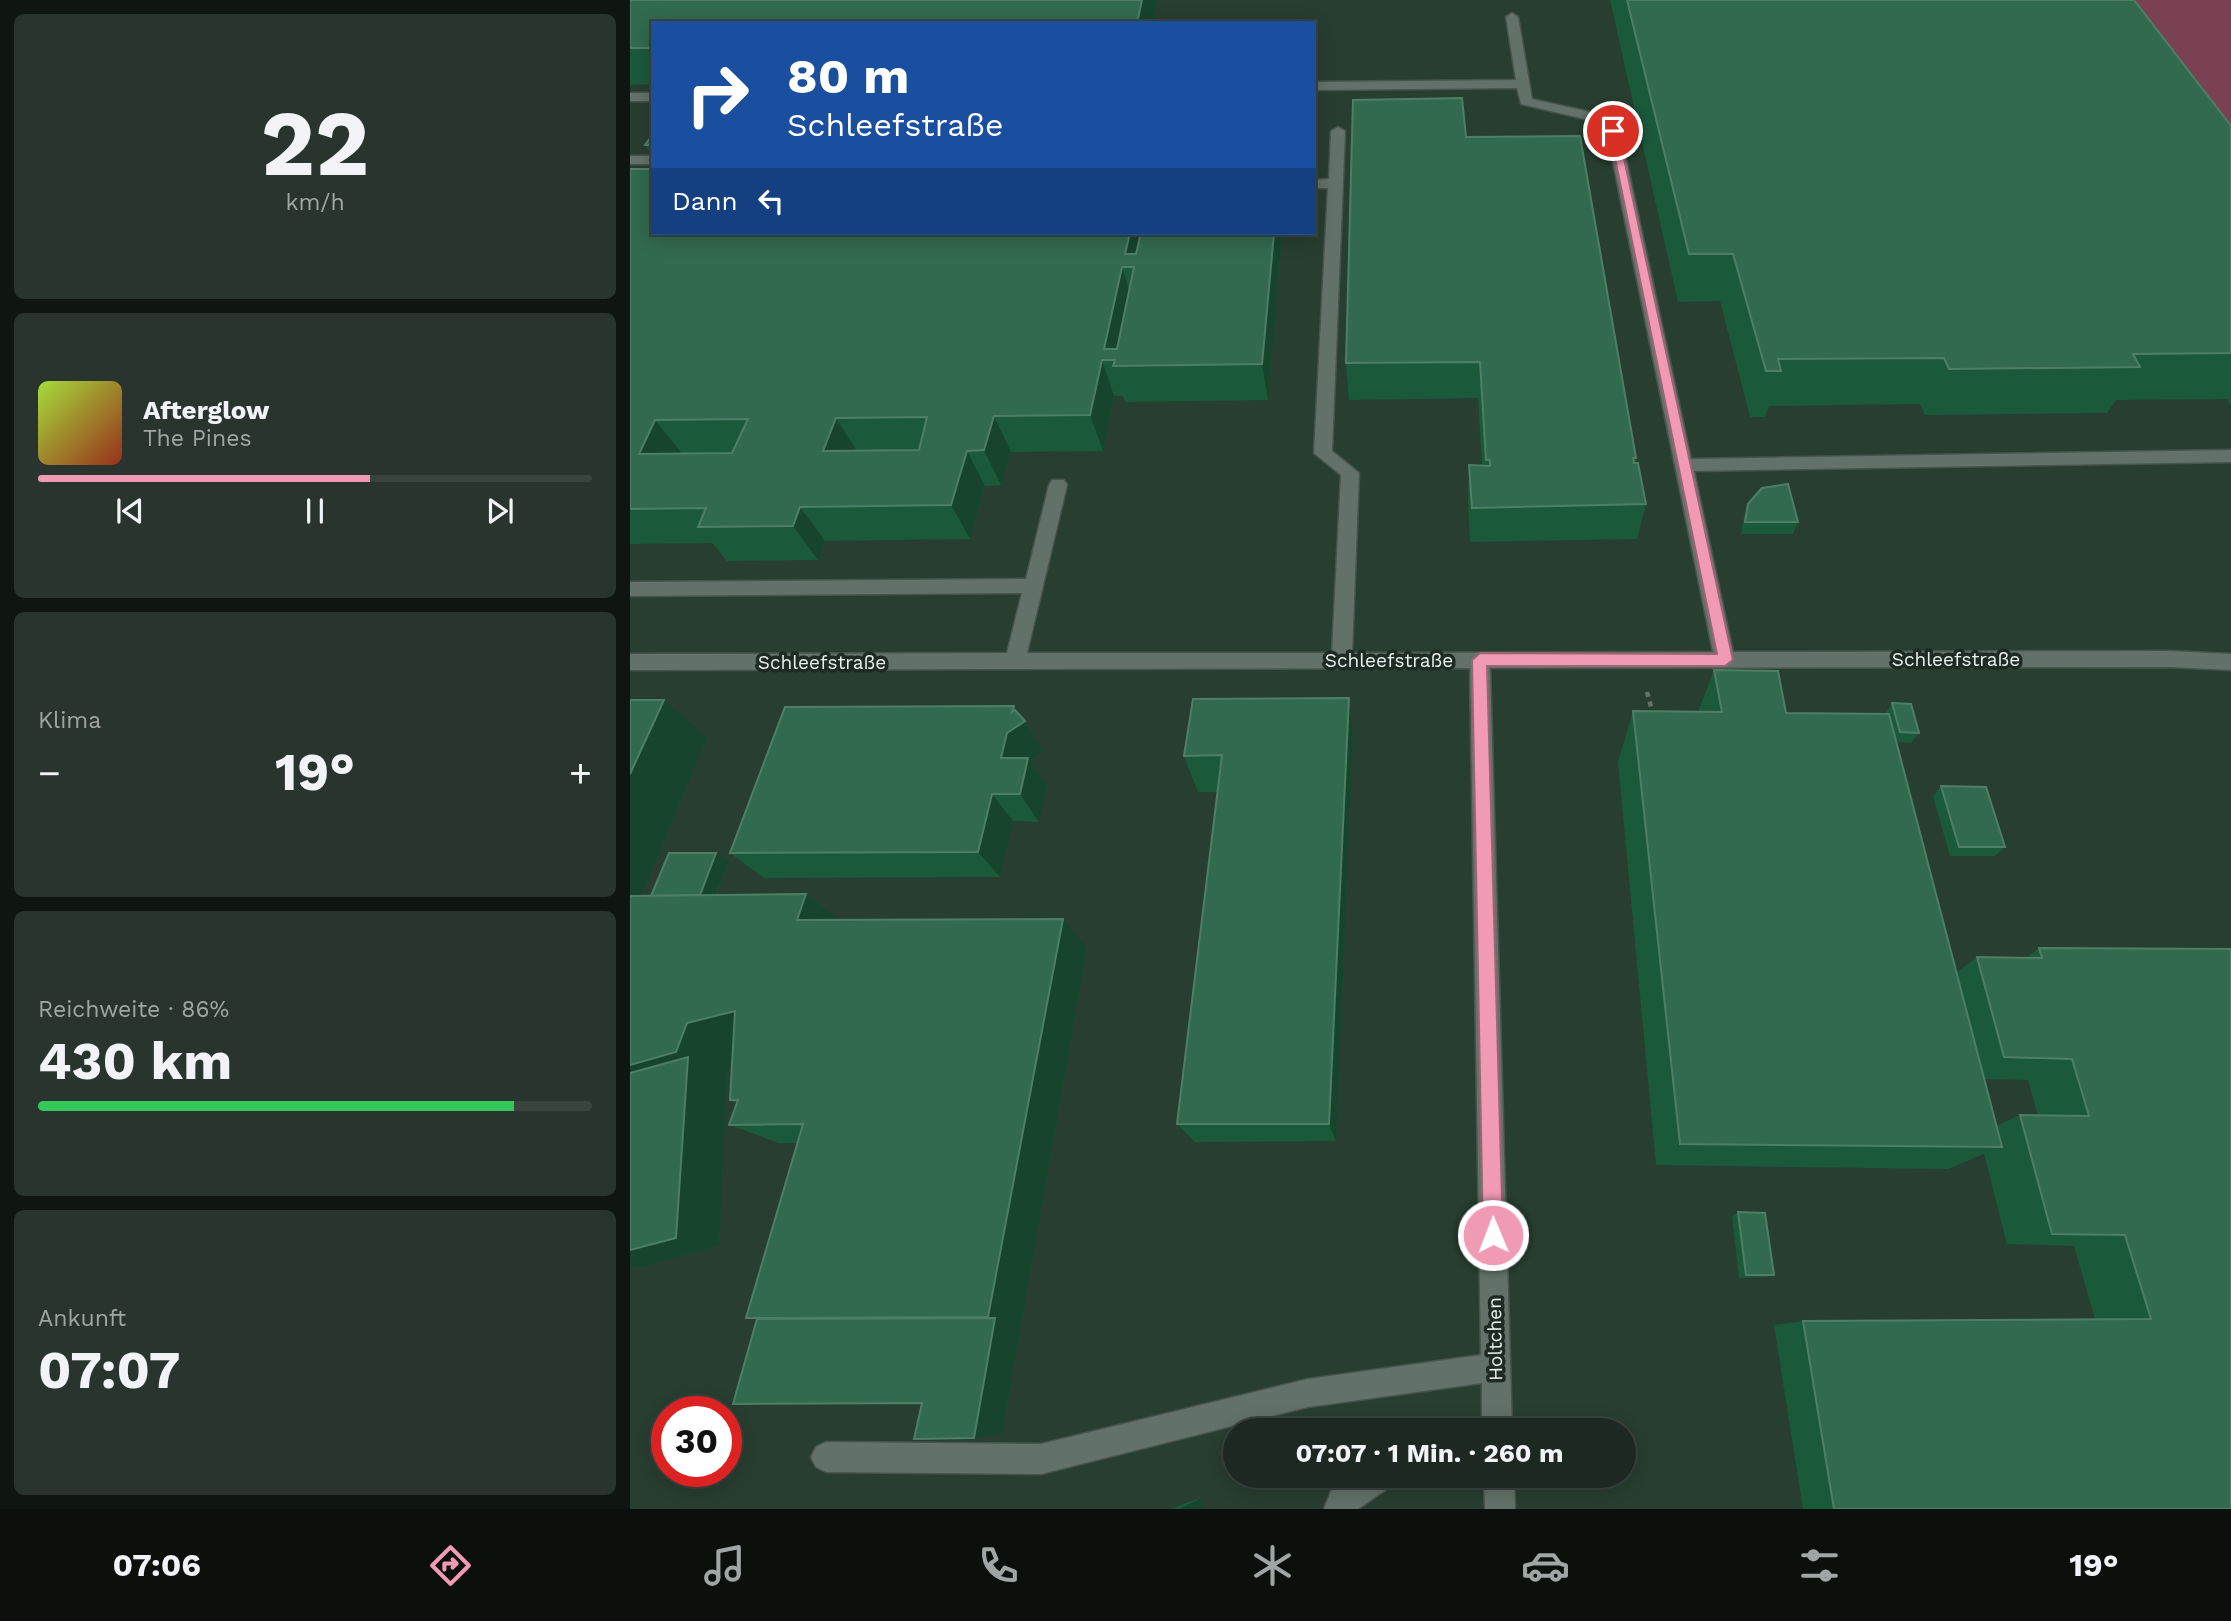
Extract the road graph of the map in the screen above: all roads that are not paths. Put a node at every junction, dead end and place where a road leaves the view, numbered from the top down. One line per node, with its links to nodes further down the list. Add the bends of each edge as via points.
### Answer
1 (1512, 17): 2 (street)
2 (1523, 84): 3 (street); 12 (street, via 1526,101 1594,117 1613,131)
3 (1316, 86)
4 (630, 97): 5 (street)
5 (651, 97)
6 (1338, 131): 9 (street)
7 (630, 160): 8 (street)
8 (651, 160)
9 (1337, 183): 10 (street); 16 (street, via 1323,453 1350,473)
10 (1316, 184)
11 (2231, 456): 12 (street)
12 (1685, 465): 18 (street)
13 (1058, 485): 14 (street)
14 (1034, 586): 15 (street); 19 (street)
15 (630, 589)
16 (1342, 660): 17 (street, Schleefstraße); 19 (street, Schleefstraße)
17 (1480, 660): 18 (street, Schleefstraße); 22 (street, Holtchen)
18 (1725, 660): 20 (street, Schleefstraße)
19 (1015, 661): 21 (street, Schleefstraße)
20 (2231, 661)
21 (630, 662)
22 (1496, 1367): 23 (street, Holtchen); 24 (street, via 1308,1393 1041,1459)
23 (1497, 1418)
24 (826, 1457)
25 (1362, 1488): 27 (street)
26 (1499, 1488): 28 (street)
27 (1339, 1509)
28 (1500, 1509)

